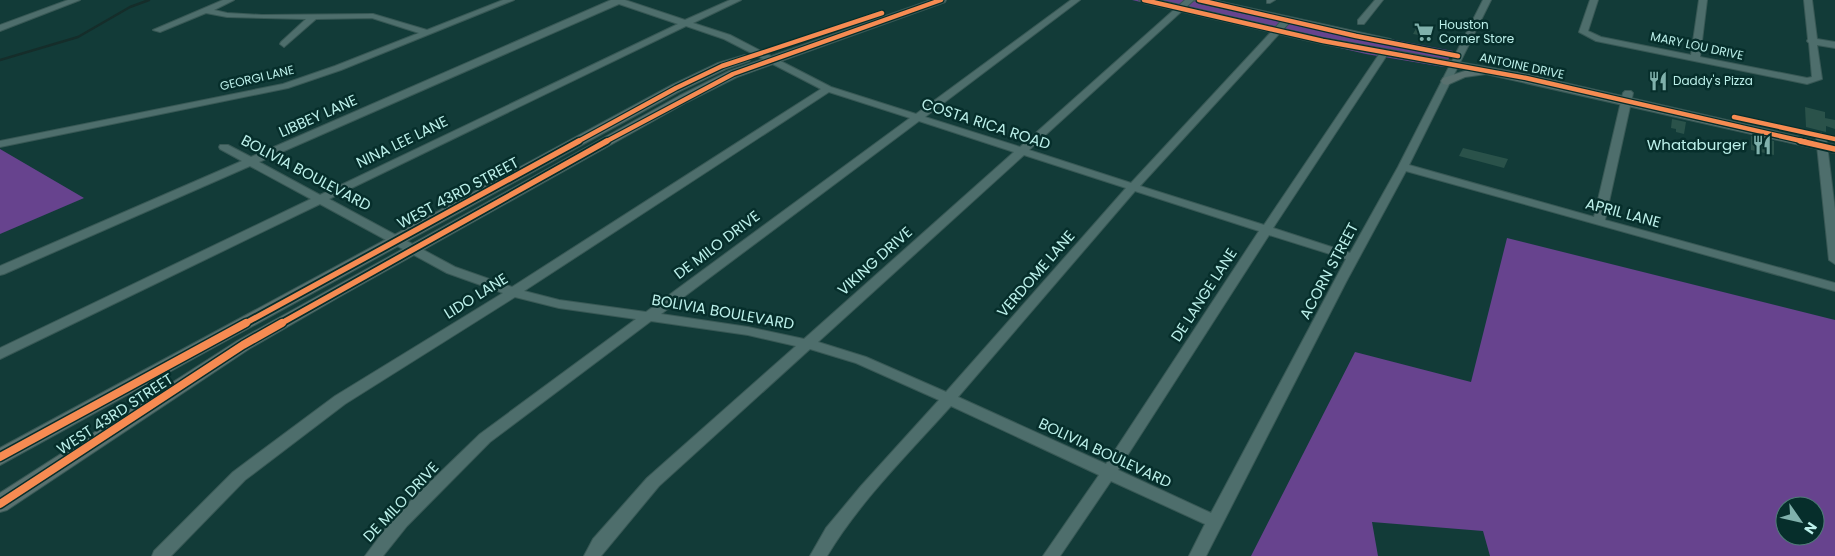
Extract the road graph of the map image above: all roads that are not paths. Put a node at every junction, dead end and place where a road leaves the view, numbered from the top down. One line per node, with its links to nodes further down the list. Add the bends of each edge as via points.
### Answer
1 (76, 0): 23 (street)
2 (230, 0): 17 (street)
3 (510, 0): 26 (street, GEORGI LANE)
4 (618, 0): 21 (street, COSTA RICA ROAD); 47 (street, LIBBEY LANE)
5 (737, 0): 21 (street, NINA LEE LANE)
6 (918, 0): 18 (main road, WEST 43RD STREET)
7 (941, 0): 18 (main road, WEST 43RD STREET)
8 (1076, 0): 38 (street, DE MILO DRIVE)
9 (1144, 0): 16 (main road, ANTOINE DRIVE)
10 (1199, 0): 20 (main road, ANTOINE DRIVE)
11 (1379, 0): 22 (street)
12 (1487, 0): 33 (street, ACORN STREET)
13 (1594, 0): 32 (street, MARY LOU DRIVE, via 1583,32 1600,39)
14 (1703, 0): 32 (street)
15 (1808, 0): 27 (street)
16 (1185, 4): 25 (main road, ANTOINE DRIVE); 46 (street, VIKING DRIVE)
17 (205, 10): 19 (street, via 236,16); 24 (street)
18 (904, 10): 31 (main road, WEST 43RD STREET)
19 (314, 16): 26 (street, via 373,16); 28 (street)
20 (1286, 20): 25 (street, VERDOME LANE); 33 (main road, ANTOINE DRIVE)
21 (686, 22): 31 (street, COSTA RICA ROAD); 50 (street, NINA LEE LANE)
22 (1361, 22)
23 (0, 28)
24 (157, 30)
25 (1277, 31): 30 (main road, ANTOINE DRIVE); 49 (street, VERDOME LANE)
26 (428, 33): 43 (street, GEORGI LANE, via 286,86)
27 (1811, 41): 29 (street); 32 (street, MARY LOU DRIVE, via 1817,79 1807,81)
28 (284, 44)
29 (1835, 46)
30 (1385, 52): 33 (main road, ANTOINE DRIVE); 52 (street, DE LANGE LANE)
31 (764, 57): 36 (street, COSTA RICA ROAD); 39 (main road, WEST 43RD STREET, via 706,74); 40 (main road, WEST 43RD STREET)
32 (1695, 58)
33 (1458, 60): 34 (main road, ANTOINE DRIVE); 35 (street, ACORN STREET); 37 (main road, ANTOINE DRIVE, via 1526,70)
34 (1497, 72): 35 (main road, via 1473,73); 37 (main road, ANTOINE DRIVE)
35 (1447, 81): 48 (street, ACORN STREET)
36 (828, 89): 38 (street, COSTA RICA ROAD); 59 (street, LIDO LANE)
37 (1627, 97): 42 (main road, ANTOINE DRIVE); 51 (street)
38 (916, 118): 46 (street, COSTA RICA ROAD); 60 (street, DE MILO DRIVE)
39 (604, 128): 40 (main road); 53 (main road, WEST 43RD STREET)
40 (620, 134): 54 (main road, WEST 43RD STREET)
41 (1835, 140): 42 (main road, ANTOINE DRIVE)
42 (1821, 141): 45 (main road, ANTOINE DRIVE); 56 (street)
43 (0, 144)
44 (224, 148): 47 (street, BOLIVIA BOULEVARD)
45 (1835, 149)
46 (1022, 152): 49 (street, COSTA RICA ROAD); 62 (street, VIKING DRIVE)
47 (251, 162): 50 (street, BOLIVIA BOULEVARD); 57 (street, LIBBEY LANE)
48 (1403, 167): 51 (street, APRIL LANE); 55 (street, ACORN STREET)
49 (1133, 187): 52 (street, COSTA RICA ROAD); 65 (street, VERDOME LANE)
50 (318, 199): 53 (street, BOLIVIA BOULEVARD); 64 (street, NINA LEE LANE)
51 (1599, 222): 58 (street, APRIL LANE)
52 (1267, 232): 55 (street, COSTA RICA ROAD); 67 (street, DE LANGE LANE)
53 (396, 240): 54 (street, BOLIVIA BOULEVARD); 61 (main road, WEST 43RD STREET)
54 (412, 250): 59 (street, BOLIVIA BOULEVARD, via 451,270); 63 (main road, WEST 43RD STREET)
55 (1354, 258): 69 (street, ACORN STREET)
56 (1835, 260)
57 (0, 271)
58 (1835, 287)
59 (513, 292): 60 (street, BOLIVIA BOULEVARD, via 559,304); 70 (street, LIDO LANE, via 340,400 239,476)
60 (649, 316): 62 (street, BOLIVIA BOULEVARD); 71 (street, DE MILO DRIVE, via 485,438 401,521)
61 (226, 334): 63 (main road); 66 (main road, WEST 43RD STREET)
62 (806, 343): 65 (street, BOLIVIA BOULEVARD, via 861,360); 72 (street, VIKING DRIVE, via 653,482)
63 (243, 345): 68 (main road, WEST 43RD STREET)
64 (0, 354)
65 (949, 398): 67 (street, BOLIVIA BOULEVARD); 73 (street, VERDOME LANE, via 867,490)
66 (0, 457)
67 (1109, 472): 69 (street, BOLIVIA BOULEVARD); 74 (street, DE LANGE LANE)
68 (2, 499)
69 (1216, 522): 75 (street, ACORN STREET)
70 (160, 556)
71 (373, 556)
72 (592, 556)
73 (818, 556)
74 (1051, 556)
75 (1197, 556)

